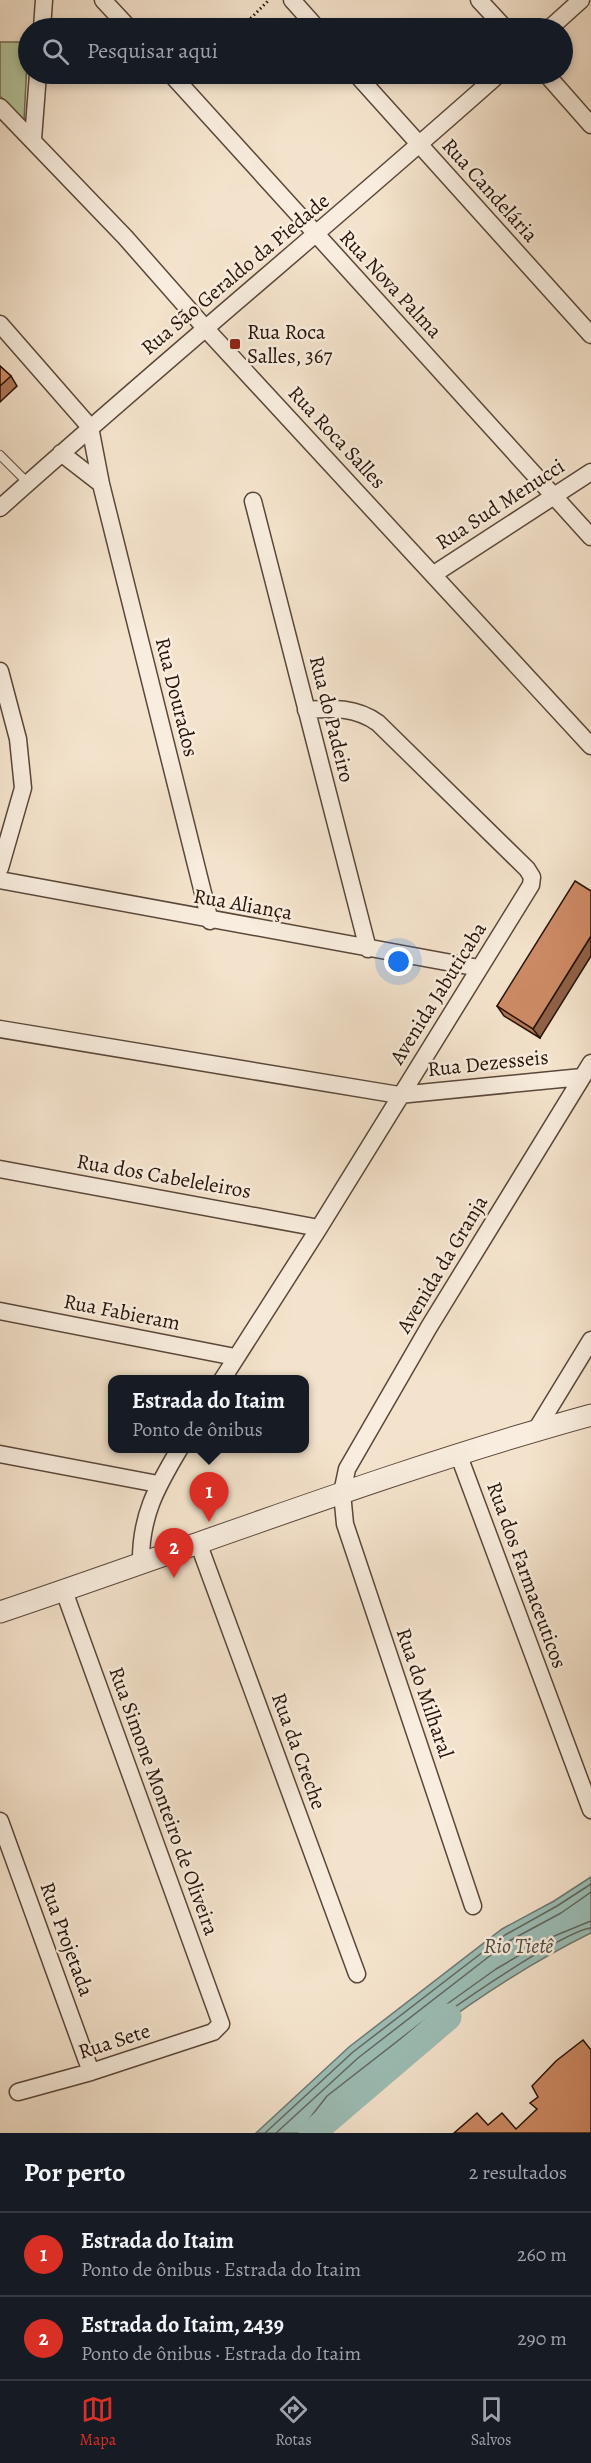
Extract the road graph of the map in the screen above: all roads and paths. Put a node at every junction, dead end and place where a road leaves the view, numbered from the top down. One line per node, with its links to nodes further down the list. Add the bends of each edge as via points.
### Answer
1 (44, 0): 7 (street)
2 (104, 0): 8 (street)
3 (269, 0): 9 (path)
4 (292, 0): 10 (street)
5 (479, 0): 11 (street)
6 (581, 0): 12 (street)
7 (43, 18)
8 (120, 18)
9 (251, 18)
10 (308, 18)
11 (496, 18)
12 (561, 18)
13 (37, 84): 20 (street)
14 (180, 84): 22 (street, Rua Nova Palma)
15 (365, 84): 21 (street, Rua Candelária)
16 (489, 84): 21 (street, Rua São Geraldo da Piedade)
17 (555, 84): 19 (street)
18 (0, 107): 20 (street, Rua Roca Salles)
19 (591, 125)
20 (33, 139): 24 (street, Rua Roca Salles)
21 (419, 145): 22 (street, Rua São Geraldo da Piedade); 25 (street, Rua Candelária)
22 (316, 236): 24 (street, Rua São Geraldo da Piedade); 32 (street, Rua Nova Palma)
23 (0, 324): 26 (street)
24 (206, 329): 26 (street, Rua São Geraldo da Piedade); 36 (street, Rua Roca Salles)
25 (591, 335)
26 (90, 427): 27 (street, Rua São Geraldo da Piedade); 31 (street, Rua Dourados)
27 (61, 453): 30 (street, Rua São Geraldo da Piedade); 31 (street)
28 (0, 455): 30 (lane)
29 (591, 472): 32 (street, Rua Sud Menucci)
30 (28, 483): 34 (street, Rua São Geraldo da Piedade)
31 (101, 484): 43 (street, Rua Dourados)
32 (556, 497): 35 (street, Rua Nova Palma); 36 (street, Rua Sud Menucci)
33 (253, 501): 39 (street, Rua do Padeiro)
34 (0, 508)
35 (591, 537)
36 (434, 574): 40 (street, Rua Roca Salles)
37 (0, 671): 38 (street)
38 (5, 704): 41 (street, via 22,763 23,788)
39 (306, 710): 44 (street, Rua do Padeiro); 45 (street, Avenida Jabuticaba, via 351,710 372,719 397,739 530,873 530,889)
40 (591, 746)
41 (0, 868)
42 (0, 880): 43 (street, Rua Aliança)
43 (210, 921): 44 (street, Rua Aliança)
44 (368, 949): 45 (street, Rua Aliança)
45 (480, 968): 48 (street, Avenida Jabuticaba)
46 (0, 1029): 48 (street)
47 (586, 1070): 48 (street, Rua Dezesseis); 61 (street, Avenida da Granja, via 352,1458)
48 (399, 1095): 50 (street, Avenida Jabuticaba)
49 (0, 1169): 50 (street, Rua dos Cabeleleiros)
50 (319, 1228): 53 (street, Avenida Jabuticaba)
51 (0, 1311): 53 (street, Rua Fabieram)
52 (591, 1340): 56 (street)
53 (235, 1357): 54 (street, Avenida Jabuticaba)
54 (225, 1375)
55 (591, 1415): 56 (street)
56 (536, 1430): 59 (street)
57 (177, 1453): 60 (street)
58 (0, 1454): 60 (street)
59 (459, 1456): 61 (street); 66 (street, Rua dos Farmaceuticos)
60 (158, 1484): 63 (street, via 142,1527)
61 (342, 1493): 62 (street); 68 (street, Rua do Milharal, via 345,1524)
62 (199, 1545): 63 (street); 69 (street, Rua da Creche)
63 (141, 1564): 64 (street)
64 (64, 1591): 65 (street); 70 (street, Rua Simone Monteiro de Oliveira)
65 (0, 1612)
66 (591, 1810)
67 (0, 1821): 71 (street, Rua Projetada)
68 (474, 1906)
69 (357, 1974)
70 (220, 2026): 71 (street, Rua Sete, via 213,2032)
71 (91, 2072): 72 (street, Rua Sete)
72 (18, 2092)

